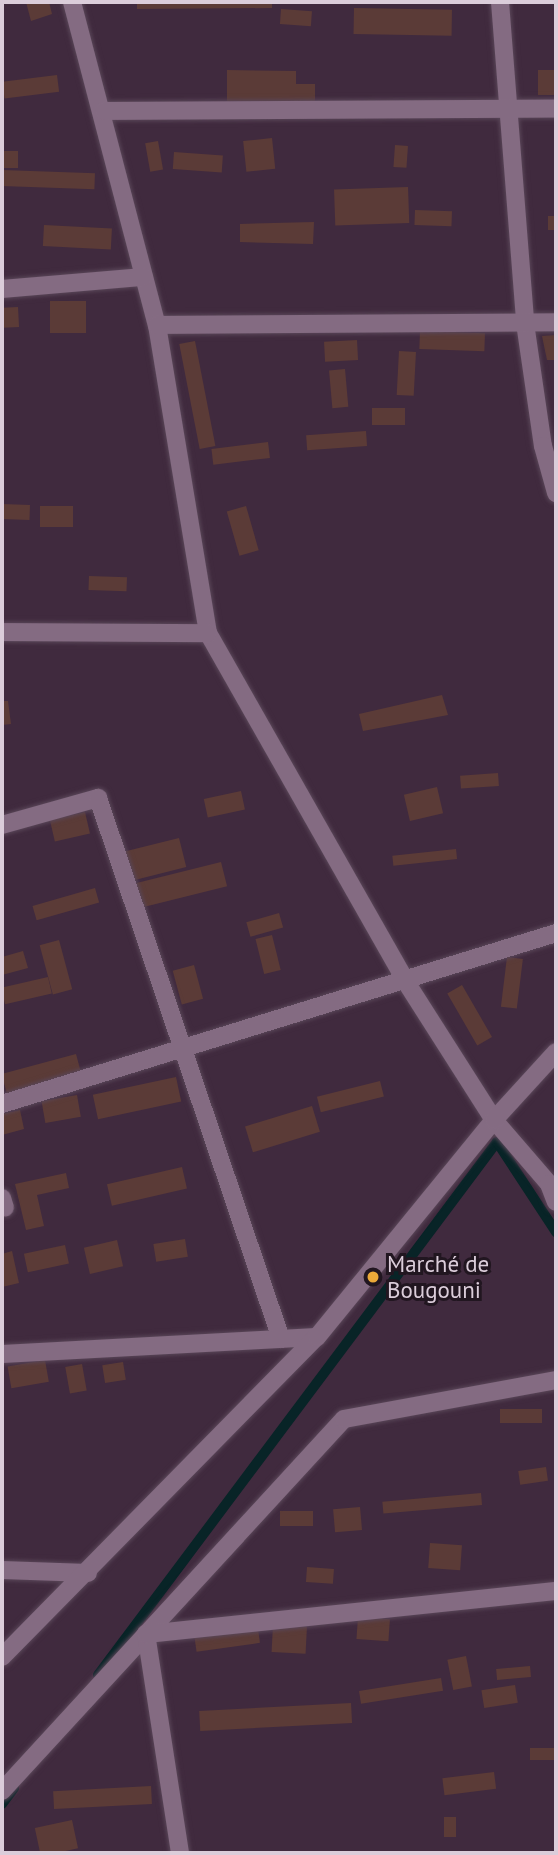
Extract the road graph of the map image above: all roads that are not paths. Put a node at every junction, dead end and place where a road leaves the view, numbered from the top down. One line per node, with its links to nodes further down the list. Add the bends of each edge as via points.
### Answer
1 (72, 2): 5 (street)
2 (500, 2): 3 (street)
3 (507, 109): 4 (street); 5 (street); 9 (street)
4 (556, 109)
5 (104, 111): 6 (street)
6 (143, 277): 7 (street); 10 (street)
7 (2, 289)
8 (556, 322): 9 (street)
9 (525, 323): 10 (street); 11 (street, via 543,446)
10 (157, 325): 13 (street)
11 (556, 493)
12 (2, 632): 13 (street)
13 (208, 633): 16 (street)
14 (2, 825): 17 (street, via 98,798)
15 (556, 933): 16 (street)
16 (406, 982): 17 (street); 20 (street)
17 (185, 1051): 19 (street); 24 (street)
18 (556, 1052): 20 (street)
19 (2, 1104)
20 (494, 1120): 21 (street); 23 (street)
21 (553, 1183): 22 (street)
22 (556, 1202)
23 (317, 1337): 24 (street); 28 (street)
24 (281, 1339): 25 (street)
25 (2, 1354)
26 (556, 1380): 30 (street, via 344,1419)
27 (2, 1570): 28 (street)
28 (88, 1573): 31 (street)
29 (556, 1591): 30 (street)
30 (146, 1634): 32 (street); 33 (street)
31 (2, 1657)
32 (2, 1791)
33 (180, 1853)

